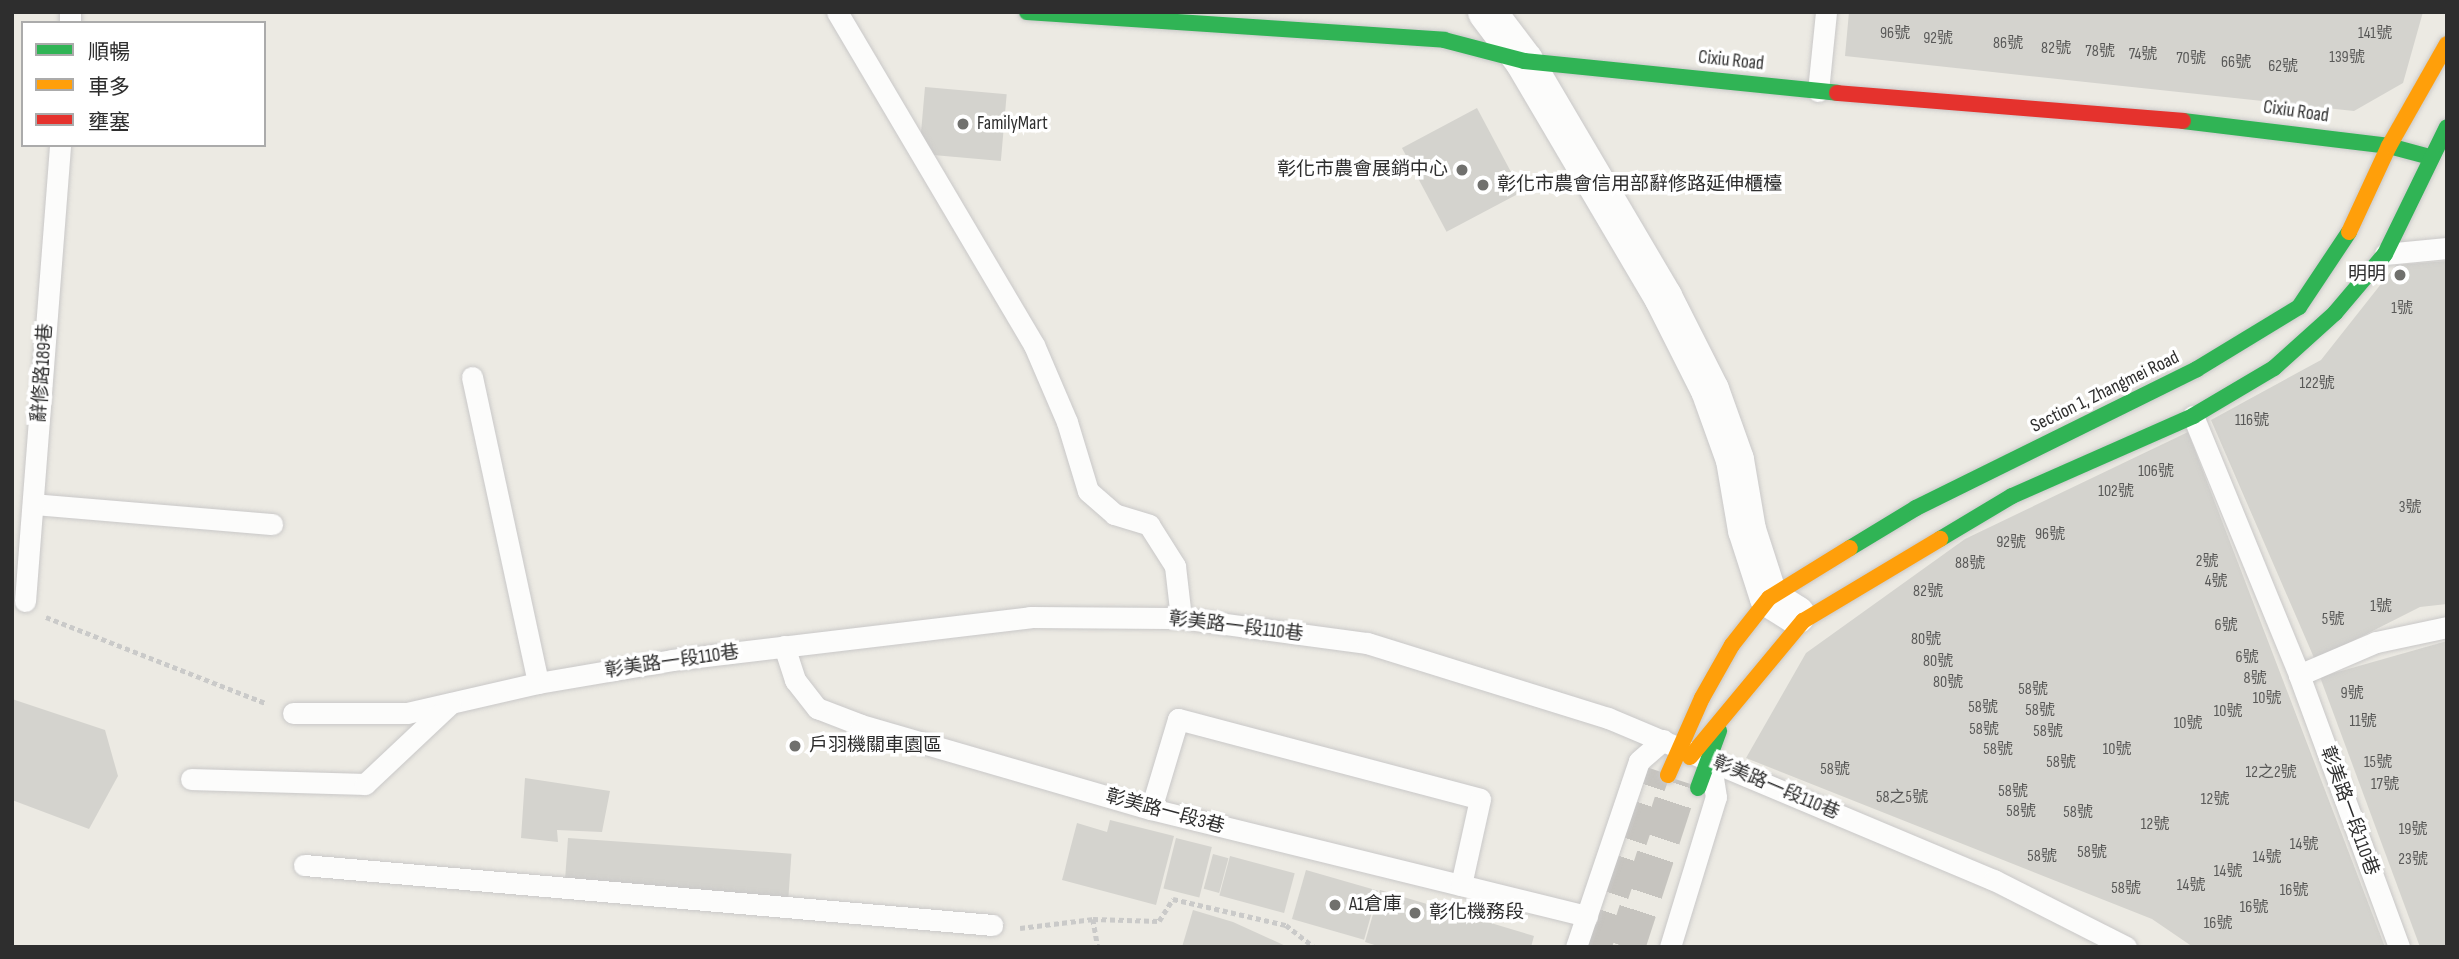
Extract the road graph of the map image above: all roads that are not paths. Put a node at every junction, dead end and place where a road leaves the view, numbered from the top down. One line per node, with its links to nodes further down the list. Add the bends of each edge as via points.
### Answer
1 (836, 12): 20 (lane, via 1034,345 1068,422 1088,491 1114,513 1149,525 1175,566)
2 (1027, 12): 6 (street, Cixiu Road, via 1444,40)
3 (1488, 12): 6 (street)
4 (1826, 12): 7 (lane)
5 (2447, 44): 9 (street, Section 1, Zhangmei Road)
6 (1524, 61): 7 (street, Cixiu Road); 18 (street, via 1663,297 1710,390 1735,460 1748,530)
7 (1818, 91): 9 (street, Cixiu Road, via 2248,126)
8 (2447, 127): 11 (street, Section 1, Zhangmei Road)
9 (2389, 146): 11 (street, Cixiu Road); 18 (street, Section 1, Zhangmei Road, via 2348,233 2299,307 2197,369 1916,508)
10 (60, 147): 16 (lane, 辭修路189巷)
11 (2430, 157): 13 (street, Section 1, Zhangmei Road)
12 (2447, 248): 13 (lane)
13 (2385, 254): 15 (street, Section 1, Zhangmei Road, via 2334,313 2274,368)
14 (471, 377): 25 (lane)
15 (2193, 416): 21 (street, Section 1, Zhangmei Road, via 2012,496); 24 (lane, 彰美路一段110巷)
16 (33, 503): 17 (lane); 19 (lane, 辭修路189巷)
17 (272, 524)
18 (1769, 598): 21 (street); 29 (street, Section 1, Zhangmei Road, via 1732,645 1702,698)
19 (31, 607)
20 (1181, 618): 23 (lane, 彰美路一段110巷, via 1030,617); 28 (lane, 彰美路一段110巷, via 1367,643)
21 (1803, 621): 29 (street, Section 1, Zhangmei Road, via 1724,715)
22 (2447, 627): 24 (lane, via 2375,642)
23 (784, 646): 25 (lane, 彰美路一段110巷); 35 (lane, 彰美路一段3巷, via 795,680 817,708)
24 (2299, 675): 43 (lane, 彰美路一段110巷)
25 (538, 682): 26 (lane, 彰美路一段110巷)
26 (450, 705): 27 (lane, 彰美路一段110巷, via 407,713); 32 (lane, via 365,784)
27 (293, 713)
28 (1633, 727): 29 (lane, 彰美路一段110巷); 30 (lane)
29 (1686, 749): 30 (lane); 31 (street, Section 1, Zhangmei Road); 33 (lane, 彰美路一段110巷); 34 (lane)
30 (1645, 765): 38 (lane)
31 (1674, 778)
32 (191, 779)
33 (1752, 779): 34 (lane); 42 (lane, 彰美路一段110巷, via 1994,880)
34 (1707, 793): 41 (lane)
35 (1151, 809): 37 (lane, 彰美路一段3巷); 37 (lane, via 1178,719 1480,799)
36 (304, 865): 39 (lane)
37 (1461, 886): 38 (lane, 彰美路一段3巷)
38 (1587, 916): 40 (lane)
39 (992, 925)
40 (1576, 947)
41 (1670, 947)
42 (2126, 947)
43 (2399, 947)

